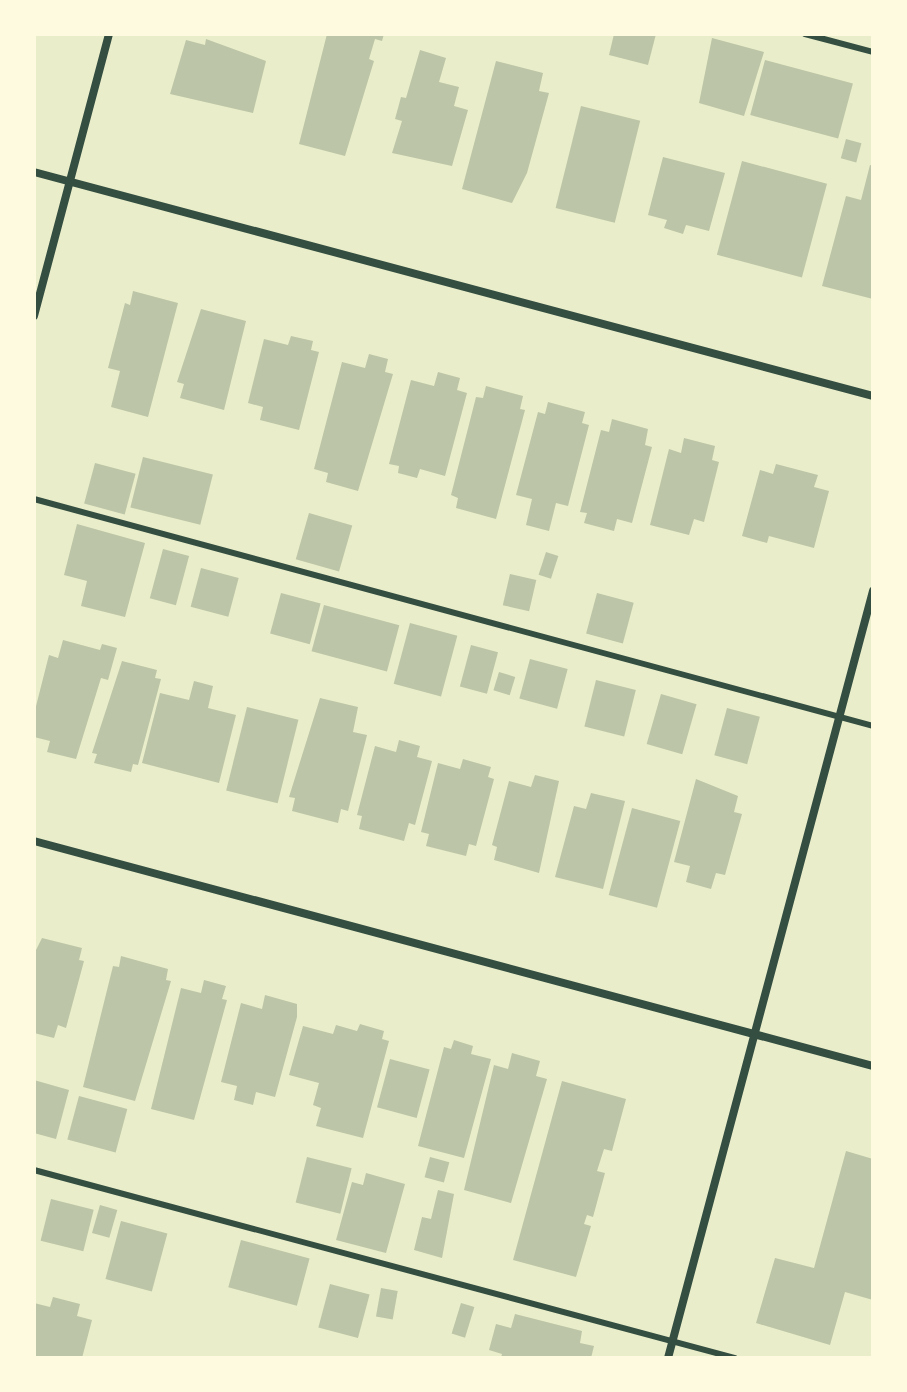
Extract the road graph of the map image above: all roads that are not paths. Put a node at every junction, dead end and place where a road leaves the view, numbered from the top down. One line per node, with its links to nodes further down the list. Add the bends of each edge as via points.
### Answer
1 (109, 34): 5 (street)
2 (805, 34): 3 (lane)
3 (873, 52)
4 (34, 172): 5 (street)
5 (70, 181): 6 (street); 7 (street)
6 (34, 316)
7 (873, 396)
8 (34, 499): 10 (lane)
9 (873, 591): 10 (street)
10 (839, 717): 11 (lane); 13 (street)
11 (873, 726)
12 (34, 841): 13 (street)
13 (754, 1034): 14 (street); 16 (street)
14 (873, 1066)
15 (34, 1170): 16 (lane)
16 (672, 1341): 17 (street); 18 (lane)
17 (668, 1358)
18 (735, 1358)

